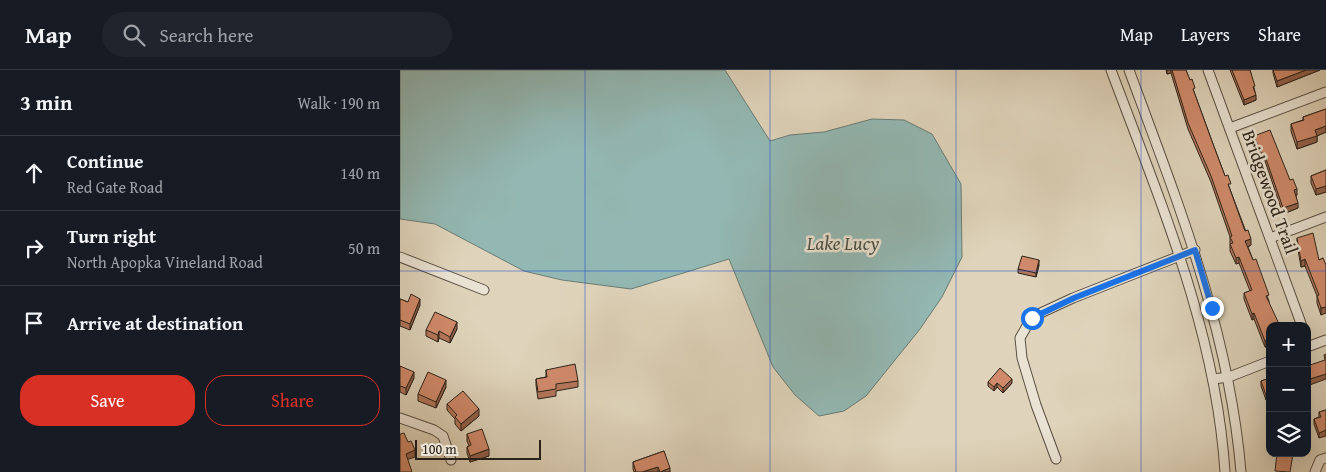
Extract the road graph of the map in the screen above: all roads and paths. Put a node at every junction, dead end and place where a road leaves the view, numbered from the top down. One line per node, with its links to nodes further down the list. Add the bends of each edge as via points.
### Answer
1 (1111, 70): 9 (street)
2 (1129, 70): 8 (street)
3 (1208, 70): 5 (street, Bridgewood Trail)
4 (1326, 92): 5 (street)
5 (1230, 128): 7 (street, Bridgewood Trail)
6 (1326, 217): 7 (street)
7 (1270, 238): 12 (street, Bridgewood Trail)
8 (1195, 250): 9 (street); 16 (street)
9 (1180, 256): 17 (street, via 1199,316); 20 (street, via 1032,318 1020,338 1022,358)
10 (400, 258): 11 (street)
11 (484, 290)
12 (1301, 322)
13 (1326, 340): 14 (street)
14 (1311, 344)
15 (1266, 363): 16 (street)
16 (1229, 377): 17 (street); 23 (street)
17 (1213, 379): 22 (street)
18 (400, 418): 21 (street, via 443,436)
19 (1326, 458): 24 (street, via 1320,460)
20 (1056, 459)
21 (451, 460)
22 (1225, 472)
23 (1241, 472)
24 (1315, 472)

